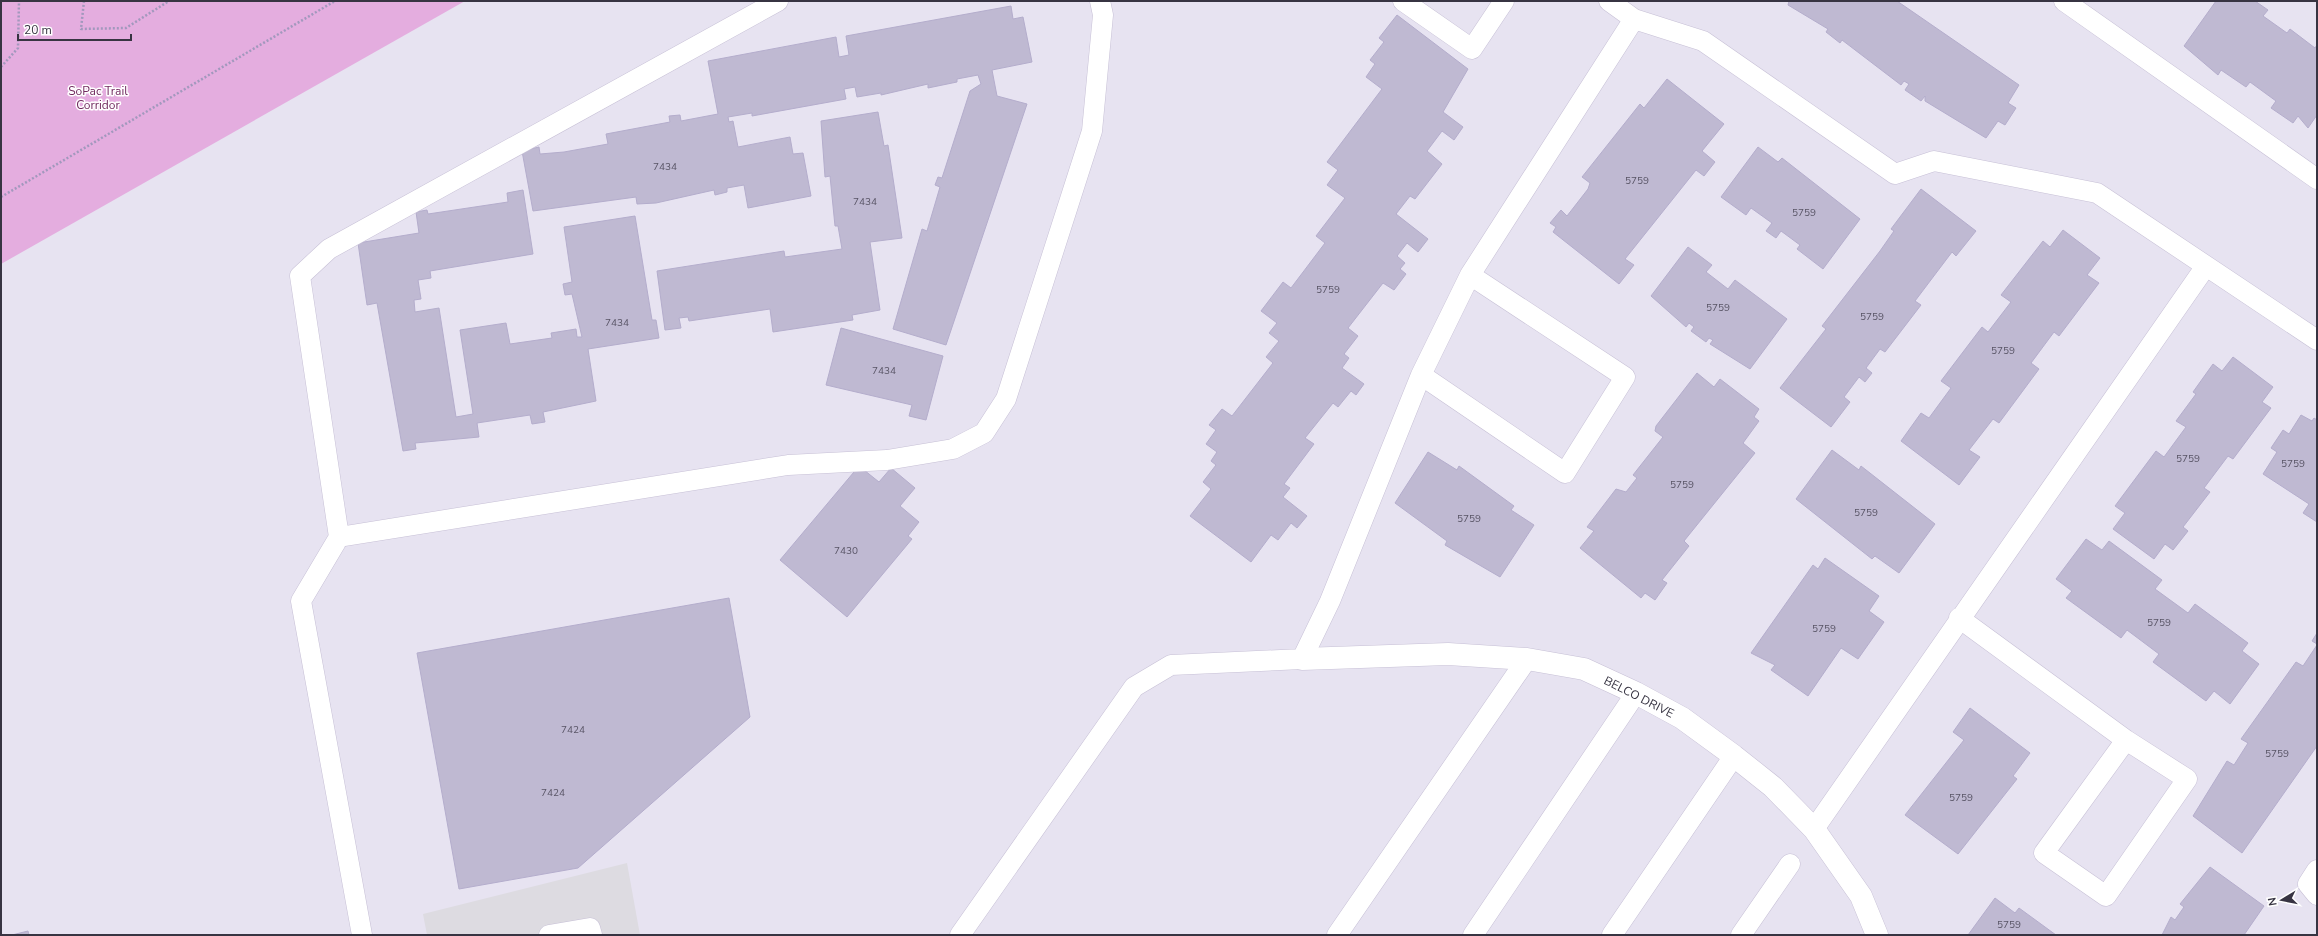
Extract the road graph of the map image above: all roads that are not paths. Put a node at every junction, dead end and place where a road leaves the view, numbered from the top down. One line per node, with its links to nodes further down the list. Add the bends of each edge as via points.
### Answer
1 (778, 1): 13 (lane, via 329,249 300,276)
2 (1100, 1): 13 (lane, via 1103,15 1092,131 1006,399 984,433 953,449 888,460 788,465)
3 (1403, 1): 4 (lane, via 1472,49)
4 (1504, 1)
5 (1609, 1): 7 (lane)
6 (2064, 1): 8 (lane)
7 (1634, 19): 9 (lane, via 1703,41 1895,174 1934,160 2097,193); 10 (lane)
8 (2317, 179)
9 (2206, 266): 11 (lane); 14 (lane)
10 (1470, 275): 12 (lane); 12 (lane, via 1625,377 1565,473)
11 (2317, 340)
12 (1421, 375): 15 (lane, via 1330,600)
13 (339, 537): 24 (lane, via 302,601)
14 (1960, 618): 18 (lane); 20 (lane)
15 (1302, 659): 16 (street, BELCO DRIVE, via 1448,654); 27 (lane, via 1170,665 1134,687)
16 (1527, 659): 17 (street, BELCO DRIVE, via 1584,669); 28 (lane)
17 (1636, 693): 19 (street, BELCO DRIVE, via 1682,718); 29 (lane)
18 (2126, 740): 18 (lane, via 2187,779 2106,896 2044,853)
19 (1734, 756): 20 (street, BELCO DRIVE, via 1773,787); 30 (lane)
20 (1814, 829): 32 (street, BELCO DRIVE, via 1861,896)
21 (1790, 864): 31 (lane)
22 (2317, 870): 23 (lane, via 2308,884)
23 (2317, 895)
24 (362, 935)
25 (549, 935): 26 (lane, via 590,928)
26 (592, 935)
27 (960, 935)
28 (1337, 935)
29 (1473, 935)
30 (1612, 935)
31 (1741, 935)
32 (1877, 935)

